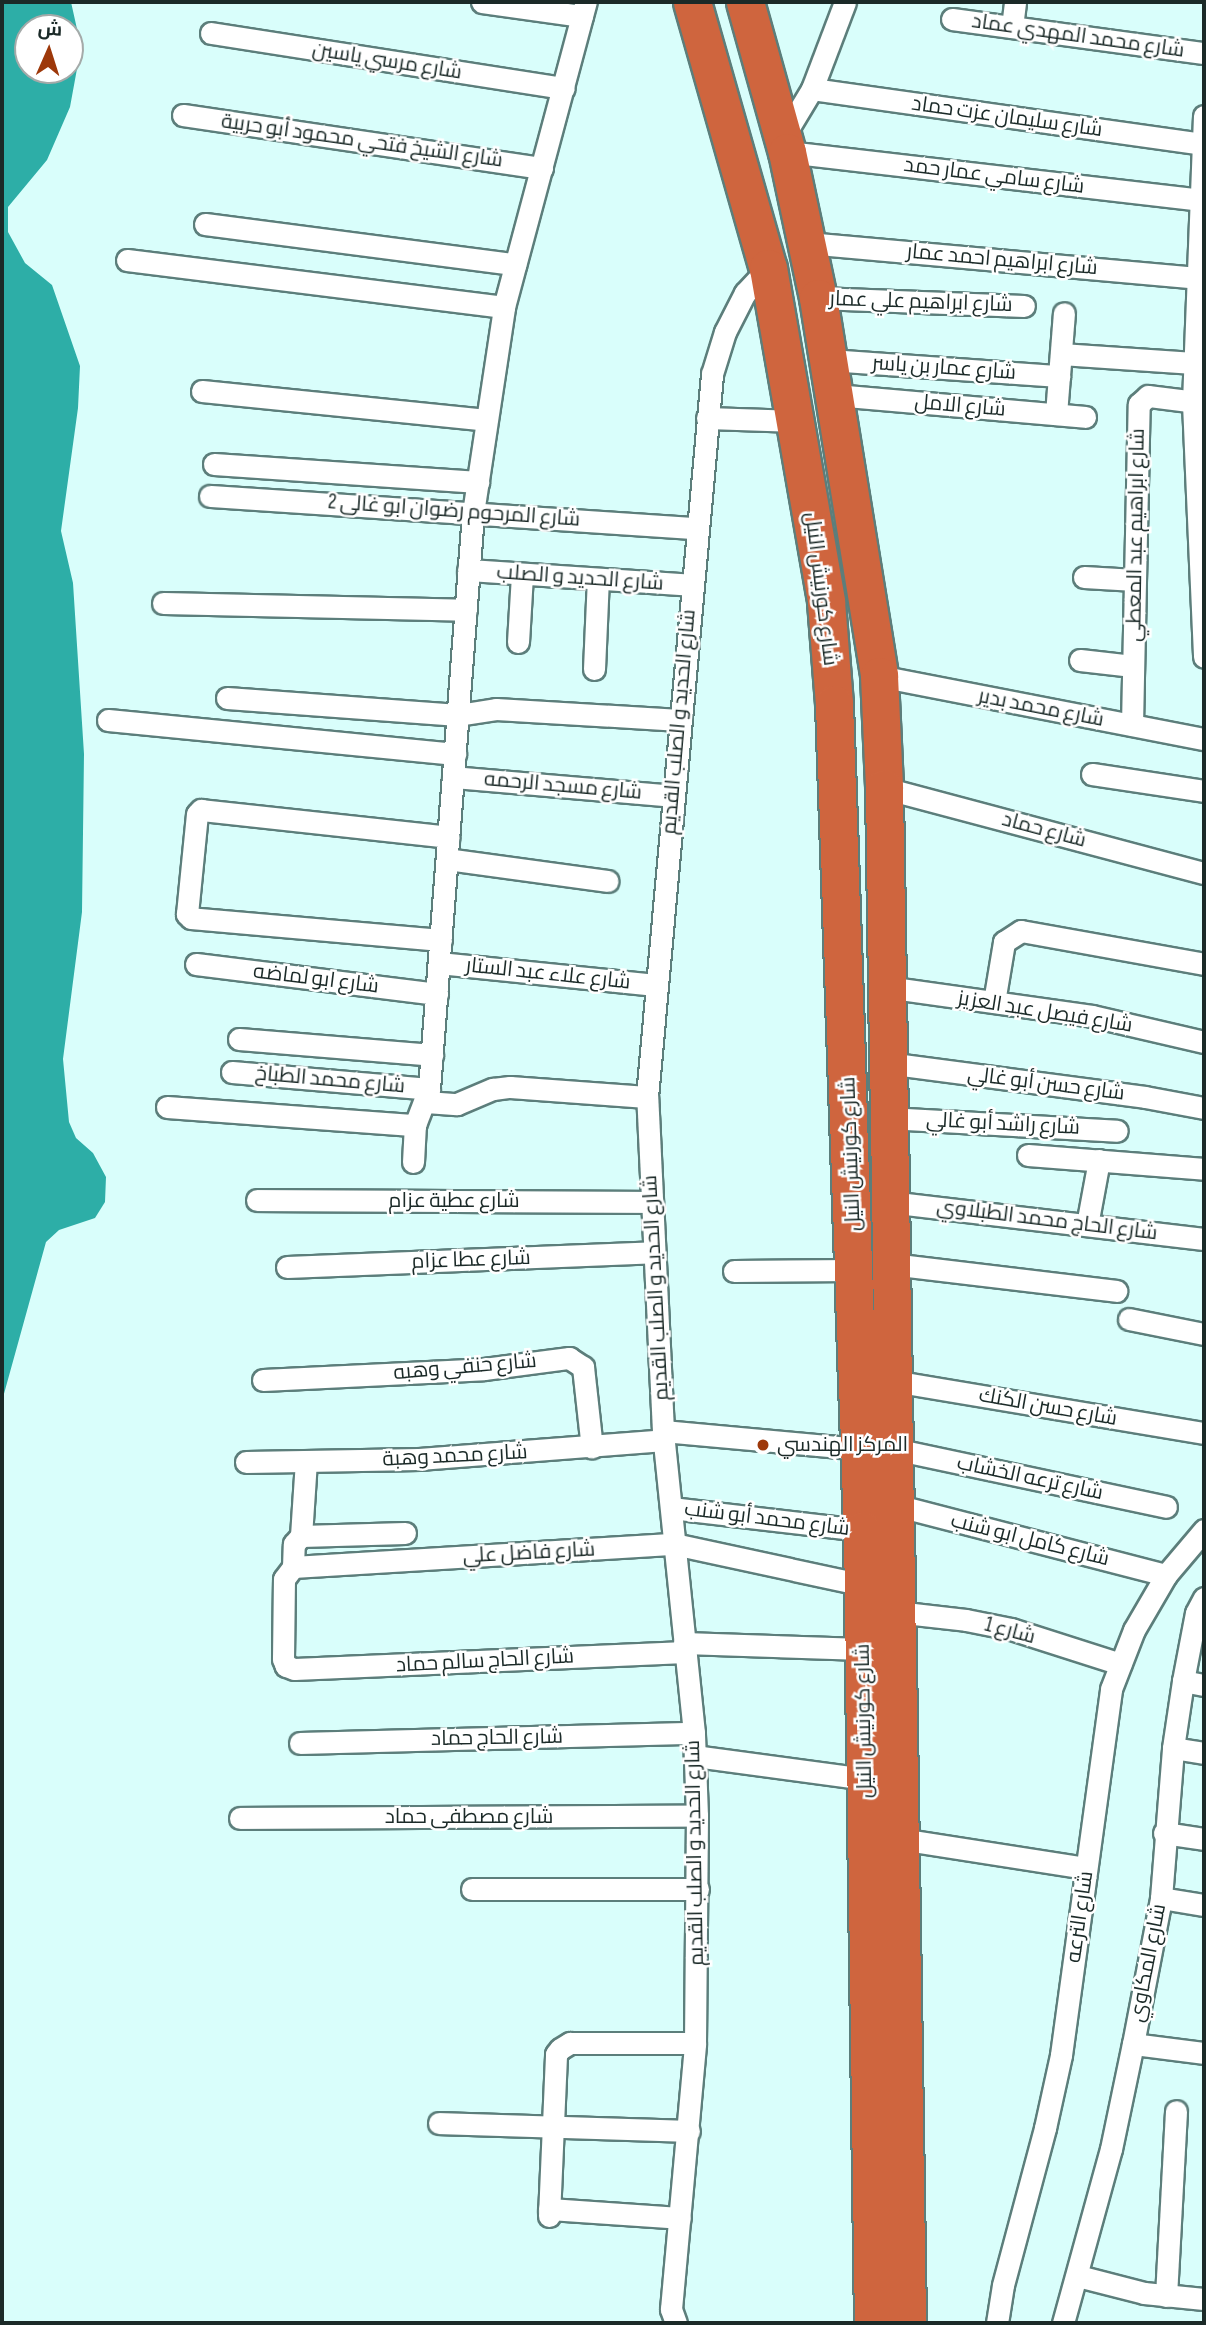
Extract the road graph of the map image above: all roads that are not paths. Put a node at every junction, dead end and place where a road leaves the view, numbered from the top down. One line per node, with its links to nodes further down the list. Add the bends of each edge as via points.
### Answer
1 (482, 2): 6 (street)
2 (692, 2): 22 (highway, شارع كورنيش النيل)
3 (745, 2): 15 (highway, شارع كورنيش النيل)
4 (845, 2): 12 (street)
5 (1014, 2): 8 (street)
6 (584, 9): 11 (street)
7 (952, 19): 8 (street, شارع محمد المهدي عماد)
8 (1012, 27): 10 (street, شارع محمد المهدي عماد)
9 (211, 33): 11 (street, شارع مرسي ياسين)
10 (1204, 53)
11 (564, 88): 16 (street)
12 (812, 89): 14 (street, شارع سليمان عزت حماد); 15 (street)
13 (183, 115): 16 (street, شارع الشيخ فتحي محمود أبو حربية)
14 (1203, 131): 17 (street)
15 (785, 145): 17 (street, شارع سامي عمار حمد); 19 (highway, شارع كورنيش النيل)
16 (542, 168): 21 (street)
17 (1200, 200): 23 (street)
18 (205, 225): 21 (street)
19 (807, 243): 23 (street, شارع ابراهيم احمد عمار); 24 (highway, شارع كورنيش النيل)
20 (128, 260): 26 (street)
21 (515, 264): 26 (street)
22 (768, 268): 36 (street, شارع الحديد و الصلب القديم, via 745,293 725,332 712,374); 38 (highway, شارع كورنيش النيل)
23 (1197, 278): 29 (street)
24 (818, 298): 25 (street, شارع ابراهيم علي عمار); 31 (highway, شارع كورنيش النيل)
25 (1024, 306)
26 (505, 307): 37 (street)
27 (1064, 313): 28 (street)
28 (1061, 354): 29 (street); 30 (street)
29 (1194, 363): 33 (street)
30 (1059, 376): 31 (street, شارع عمار بن ياسر); 34 (street)
31 (832, 378): 34 (street, شارع الامل); 58 (highway, شارع كورنيش النيل)
32 (202, 391): 37 (street)
33 (1199, 403): 44 (street); 49 (street, شارع ابراهيم عبد المعطي, via 1148,396 1140,402)
34 (1056, 414): 35 (street, شارع الامل)
35 (1085, 417)
36 (707, 418): 38 (street); 43 (street, شارع الحديد و الصلب القديم)
37 (487, 419): 40 (street)
38 (797, 421): 107 (highway, شارع كورنيش النيل, via 826,602)
39 (214, 464): 40 (street)
40 (478, 482): 42 (street)
41 (210, 495): 42 (street, شارع المرحوم رضوان ابو غالى 2)
42 (473, 513): 43 (street, شارع المرحوم رضوان ابو غالى 2); 45 (street)
43 (697, 528): 50 (street, شارع الحديد و الصلب القديم)
44 (1201, 535): 54 (street)
45 (468, 570): 46 (street, شارع الحديد و الصلب); 52 (street)
46 (522, 574): 48 (street, شارع الحديد و الصلب); 53 (street)
47 (1084, 577): 49 (street)
48 (598, 579): 50 (street, شارع الحديد و الصلب); 57 (street)
49 (1135, 580): 56 (street, شارع ابراهيم عبد المعطي)
50 (691, 585): 62 (street, شارع الحديد و الصلب القديم)
51 (163, 603): 52 (street)
52 (466, 610): 60 (street)
53 (518, 642)
54 (1204, 657)
55 (1080, 660): 56 (street)
56 (1133, 666): 63 (street, شارع ابراهيم عبد المعطي)
57 (594, 669)
58 (879, 676): 63 (street, شارع محمد بدير); 68 (highway, شارع كورنيش النيل)
59 (227, 698): 60 (street)
60 (458, 715): 62 (street, via 496,709); 65 (street)
61 (108, 720): 65 (street)
62 (680, 720): 70 (street, شارع الحديد و الصلب القديم)
63 (1132, 725): 64 (street, شارع محمد بدير)
64 (1204, 739)
65 (455, 754): 67 (street)
66 (1092, 774): 69 (street)
67 (453, 777): 70 (street, شارع مسجد الرحمه); 71 (street)
68 (884, 788): 73 (street, شارع حماد); 80 (highway, شارع كورنيش النيل)
69 (1204, 791)
70 (673, 796): 79 (street, شارع الحديد و الصلب القديم)
71 (449, 836): 72 (street); 75 (street, via 201,810 187,914 191,918)
72 (447, 859): 74 (street); 75 (street)
73 (1204, 873)
74 (608, 881)
75 (441, 940): 76 (street)
76 (439, 963): 79 (street, شارع علاء عبد الستار); 81 (street)
77 (196, 964): 81 (street, شارع ابو لماضه)
78 (1204, 964): 82 (street, via 1021,930 1004,942)
79 (656, 985): 89 (street, شارع الحديد و الصلب القديم)
80 (886, 988): 82 (street, شارع فيصل عبد العزيز); 86 (highway, شارع كورنيش النيل)
81 (437, 993): 85 (street)
82 (994, 1002): 84 (street, شارع فيصل عبد العزيز, via 1092,1016)
83 (239, 1039): 85 (street)
84 (1204, 1042)
85 (432, 1055): 88 (street)
86 (887, 1063): 91 (street, شارع حسن أبو غالي); 92 (highway, شارع كورنيش النيل)
87 (232, 1072): 88 (street, شارع محمد الطباخ)
88 (427, 1096): 89 (street, شارع محمد الطباخ, via 457,1104 510,1087); 93 (street)
89 (647, 1097): 100 (street, شارع الحديد و الصلب القديم)
90 (167, 1107): 93 (street)
91 (1204, 1108)
92 (888, 1118): 94 (street, شارع راشد أبو غالي); 101 (highway, شارع كورنيش النيل)
93 (415, 1125): 97 (street)
94 (1117, 1131)
95 (1028, 1154): 96 (street)
96 (1099, 1160): 98 (street); 102 (street)
97 (413, 1162)
98 (1204, 1169)
99 (257, 1200): 100 (street, شارع عطية عزام)
100 (652, 1202): 104 (street, شارع الحديد و الصلب القديم)
101 (890, 1202): 102 (street, شارع الحاج محمد الطبلاوي); 107 (highway, شارع كورنيش النيل)
102 (1087, 1225): 103 (street, شارع الحاج محمد الطبلاوي)
103 (1204, 1239)
104 (654, 1252): 105 (street, شارع عطا عزام); 114 (street, شارع الحديد و الصلب القديم)
105 (287, 1268)
106 (734, 1271): 107 (street)
107 (873, 1282): 108 (street); 112 (highway, شارع كورنيش النيل); 116 (highway, شارع كورنيش النيل)
108 (1116, 1291)
109 (1129, 1320): 110 (street)
110 (1204, 1334)
111 (263, 1380): 115 (street, شارع حنفي وهبه, via 484,1369 569,1358 583,1367)
112 (893, 1381): 113 (street, شارع حسن الكنك); 116 (highway, شارع كورنيش النيل)
113 (1204, 1433)
114 (664, 1435): 115 (street, شارع محمد وهبة); 116 (street, شارع ترعه الخشاب); 121 (street, شارع الحديد و الصلب القديم)
115 (592, 1447): 117 (street, شارع محمد وهبة, via 419,1460)
116 (876, 1449): 119 (highway, شارع كورنيش النيل); 120 (street, شارع ترعه الخشاب); 122 (highway, شارع كورنيش النيل)
117 (306, 1461): 118 (street, شارع محمد وهبة); 125 (street)
118 (246, 1462)
119 (895, 1505): 128 (street, شارع كامل ابو شنب); 131 (highway, شارع كورنيش النيل)
120 (1166, 1507)
121 (671, 1508): 122 (street, شارع محمد أبو شنب); 126 (street, شارع الحديد و الصلب القديم)
122 (862, 1530): 129 (highway, شارع كورنيش النيل)
123 (1204, 1530): 128 (street, شارع الترعه)
124 (405, 1533): 125 (street)
125 (301, 1535): 127 (street, via 294,1544)
126 (674, 1544): 127 (street, شارع فاضل علي); 129 (street, شارع فاضل علي); 132 (street, شارع الحديد و الصلب القديم)
127 (293, 1567): 132 (street, شارع الحاج سالم حماد, via 284,1579 286,1666 302,1670)
128 (1166, 1575): 134 (street, شارع الترعه, via 1134,1630)
129 (863, 1585): 133 (highway, شارع كورنيش النيل)
130 (1201, 1609): 135 (street, شارع المكاوي)
131 (896, 1612): 134 (street, شارع 1, via 1011,1629); 146 (highway, شارع كورنيش النيل)
132 (685, 1648): 133 (street, شارع الحاج سالم حماد); 137 (street, شارع الحديد و الصلب القديم)
133 (863, 1648): 142 (highway, شارع كورنيش النيل)
134 (1121, 1664): 148 (street, شارع الترعه, via 1111,1689)
135 (1183, 1681): 136 (street); 139 (street, شارع المكاوي)
136 (1204, 1685)
137 (694, 1732): 138 (street, شارع الحاج حماد); 141 (street, شارع الحديد و الصلب القديم)
138 (300, 1742)
139 (1172, 1748): 140 (street); 145 (street, شارع المكاوي)
140 (1204, 1753)
141 (695, 1756): 142 (street); 143 (street, شارع الحديد و الصلب القديم)
142 (865, 1779): 165 (highway, شارع كورنيش النيل)
143 (697, 1816): 144 (street, شارع مصطفى حماد); 150 (street, شارع الحديد و الصلب القديم)
144 (240, 1818)
145 (1164, 1833): 147 (street); 151 (street, شارع المكاوي)
146 (900, 1839): 148 (street); 166 (highway, شارع كورنيش النيل)
147 (1204, 1839)
148 (1086, 1868): 167 (street, شارع الترعه, via 1061,2055)
149 (472, 1889): 150 (street)
150 (698, 1889): 153 (street, شارع الحديد و الصلب القديم)
151 (1161, 1898): 152 (street); 154 (street, شارع المكاوي)
152 (1204, 1905)
153 (695, 2043): 158 (street, via 564,2045 556,2054); 159 (street, شارع الحديد و الصلب القديم)
154 (1133, 2044): 155 (street); 161 (street, شارع المكاوي)
155 (1204, 2053)
156 (1176, 2111): 162 (street)
157 (439, 2123): 158 (street)
158 (553, 2127): 159 (street); 160 (street, via 549,2213)
159 (689, 2131): 160 (street, شارع الحديد و الصلب القديم)
160 (680, 2218): 164 (street, شارع الحديد و الصلب القديم, via 671,2309)
161 (1078, 2276): 162 (street); 168 (street, شارع المكاوي)
162 (1166, 2296): 163 (street)
163 (1204, 2299)
164 (676, 2323)
165 (873, 2323)
166 (907, 2323)
167 (997, 2323)
168 (1063, 2323)

